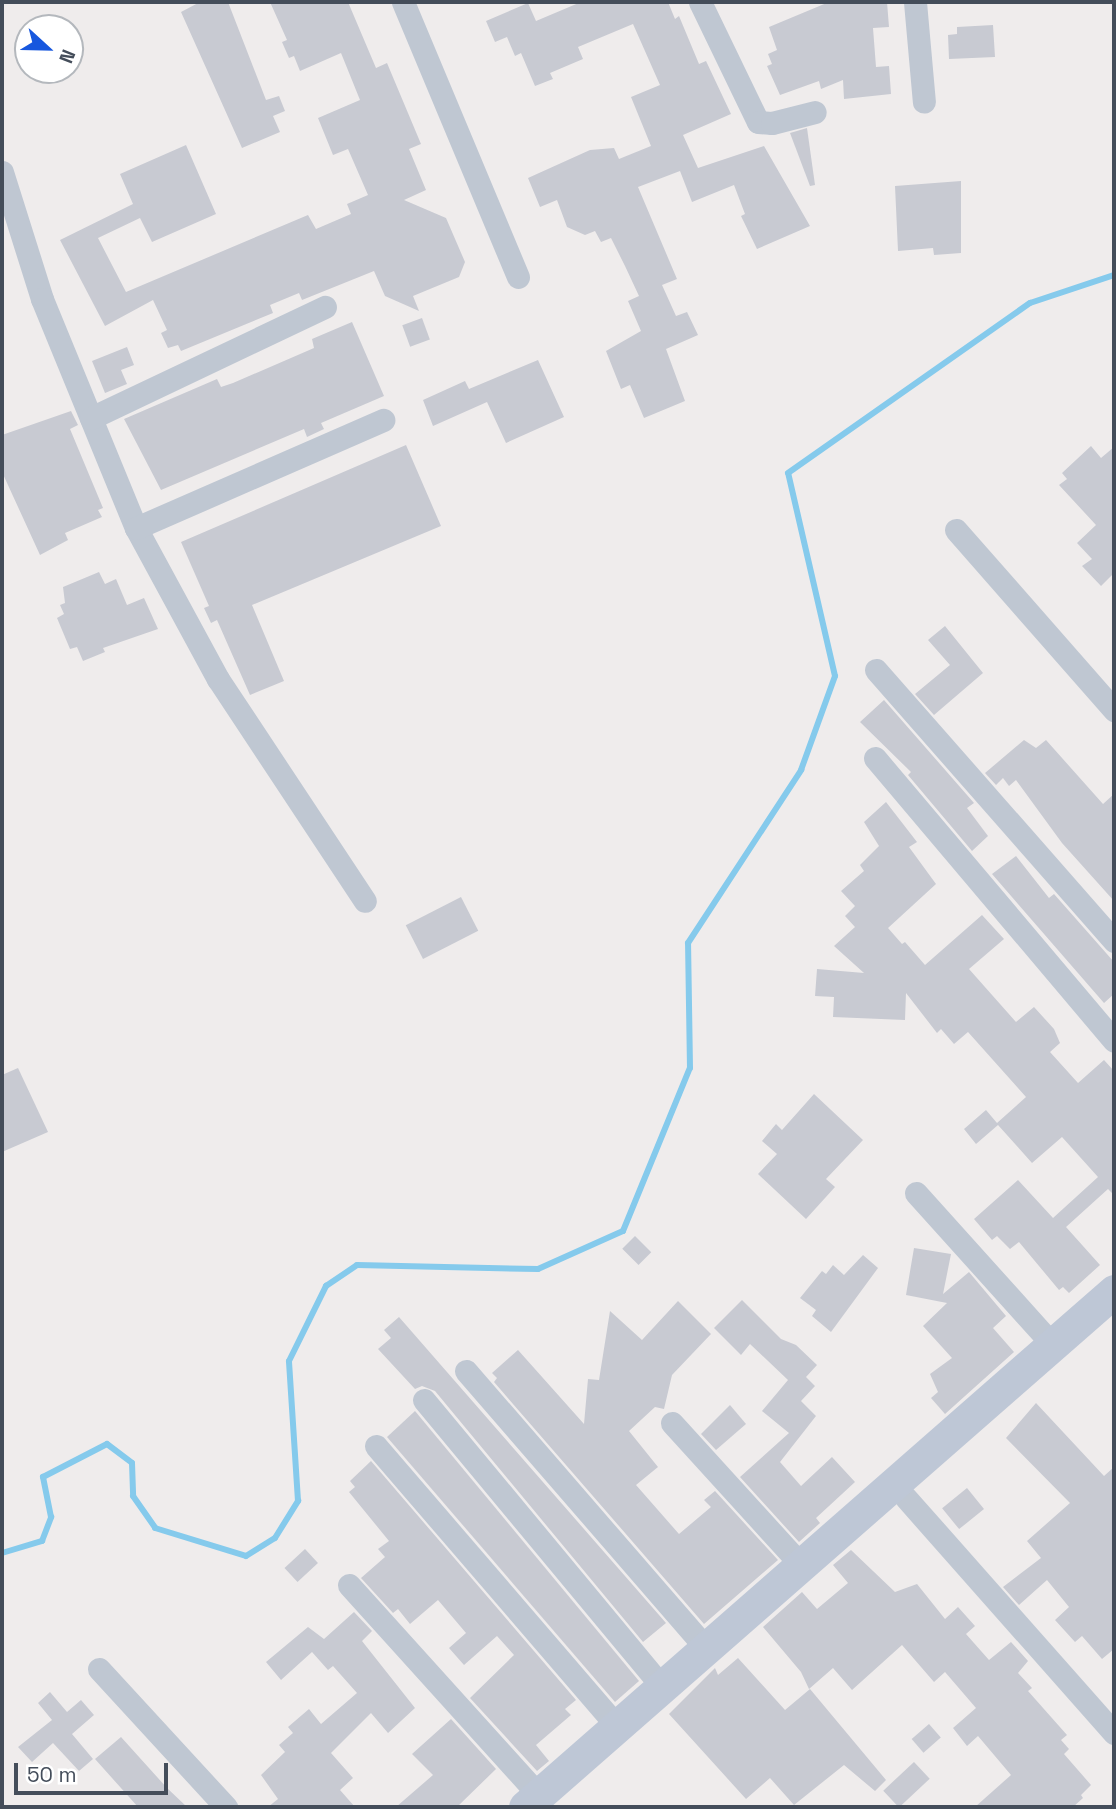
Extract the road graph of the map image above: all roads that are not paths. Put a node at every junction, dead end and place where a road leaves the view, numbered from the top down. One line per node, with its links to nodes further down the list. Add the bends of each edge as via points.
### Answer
1 (403, 2): 7 (street)
2 (700, 2): 5 (street, via 758,122 772,124)
3 (915, 2): 4 (street)
4 (924, 102)
5 (815, 112)
6 (2, 172): 9 (street, via 42,299)
7 (518, 277)
8 (325, 307): 9 (street)
9 (91, 418): 11 (street)
10 (383, 420): 11 (street)
11 (136, 528): 16 (street, via 218,679)
12 (956, 530): 14 (street)
13 (876, 670): 17 (street)
14 (1114, 710)
15 (875, 758): 18 (street)
16 (365, 901)
17 (1114, 941)
18 (1114, 1041)
19 (916, 1193): 21 (street)
20 (1114, 1291): 21 (street)
21 (1053, 1345): 27 (street)
22 (466, 1371): 29 (street)
23 (424, 1400): 31 (street)
24 (672, 1423): 27 (street)
25 (376, 1446): 32 (street)
26 (906, 1498): 33 (street)
27 (801, 1565): 29 (street)
28 (349, 1585): 34 (street)
29 (706, 1648): 31 (street)
30 (99, 1670): 35 (street)
31 (662, 1687): 32 (street)
32 (617, 1726): 34 (street)
33 (1114, 1733)
34 (532, 1801)
35 (226, 1807)

